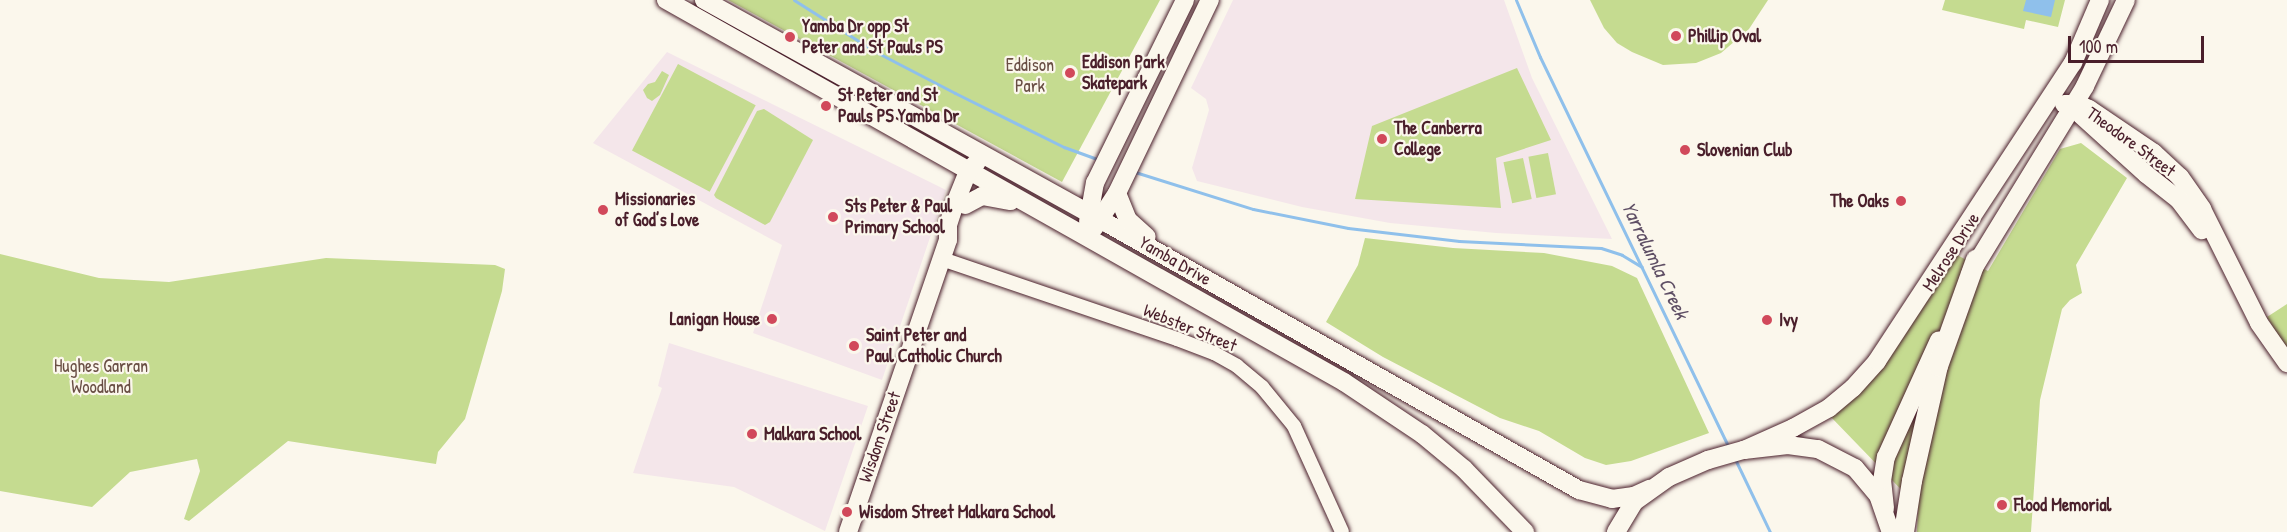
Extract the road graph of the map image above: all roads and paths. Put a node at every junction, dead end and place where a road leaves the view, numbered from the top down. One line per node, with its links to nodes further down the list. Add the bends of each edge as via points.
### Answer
1 (666, 0): 13 (main road, Yamba Drive)
2 (704, 0): 12 (main road, Yamba Drive)
3 (1185, 0): 17 (main road)
4 (1210, 0): 19 (main road)
5 (2100, 0): 7 (main road, Melrose Drive)
6 (2126, 0): 8 (main road, Melrose Drive)
7 (2073, 63): 8 (main road, via 2069,85); 10 (main road, Melrose Drive)
8 (2074, 104): 9 (main road, Melrose Drive); 10 (main road, via 2056,107); 11 (main road, Theodore Street); 14 (main road, Theodore Street, via 2089,109)
9 (2055, 134): 11 (main road, via 2074,128); 26 (main road, Melrose Drive)
10 (2026, 136): 30 (main road, Melrose Drive, via 1866,375 1823,412)
11 (2102, 136): 18 (main road, Theodore Street)
12 (984, 155): 15 (main road, Wisdom Street); 16 (main road, Yamba Drive)
13 (943, 156): 15 (main road, Yamba Drive); 21 (main road, via 953,175)
14 (2171, 168): 18 (main road); 20 (main road, via 2170,184)
15 (973, 173): 21 (main road, Wisdom Street); 22 (main road, Yamba Drive)
16 (1017, 173): 17 (main road, via 1070,192 1077,192); 23 (main road, Yamba Drive)
17 (1097, 178): 23 (main road)
18 (2157, 182): 20 (main road, Theodore Street)
19 (1120, 187): 23 (main road); 27 (main road, via 1122,210 1136,229)
20 (2189, 204): 28 (main road, Theodore Street, via 2217,248 2253,321)
21 (960, 206): 22 (main road, via 982,196); 25 (main road, Wisdom Street, via 957,228)
22 (1036, 208): 24 (main road, Yamba Drive)
23 (1095, 217): 24 (main road); 27 (main road, Yamba Drive)
24 (1086, 236): 35 (main road, Yamba Drive, via 1385,408 1464,469)
25 (942, 259): 33 (main road, Wisdom Street); 34 (street, Webster Street, via 1178,339 1237,366 1262,387 1294,426)
26 (1976, 260): 32 (main road, Melrose Drive, via 1886,457 1882,481); 38 (highway, via 1938,366)
27 (1189, 269): 31 (main road, Yamba Drive, via 1579,490 1612,499)
28 (2279, 357): 29 (main road, Theodore Street)
29 (2287, 375)
30 (1756, 446): 31 (main road, via 1708,460); 32 (main road, via 1808,446 1837,456 1867,481)
31 (1649, 489): 36 (main road, via 1630,507)
32 (1885, 508): 37 (main road)
33 (848, 532)
34 (1342, 532)
35 (1525, 532)
36 (1616, 532)
37 (1892, 532)
38 (1904, 532)

